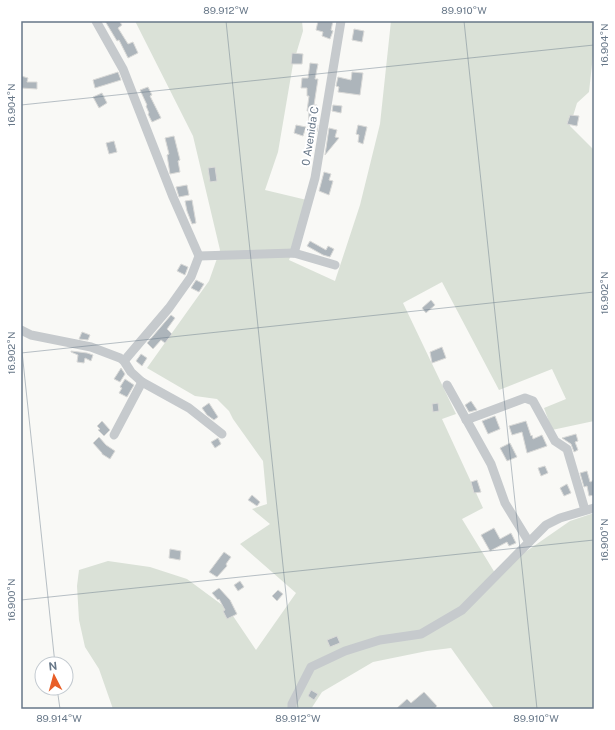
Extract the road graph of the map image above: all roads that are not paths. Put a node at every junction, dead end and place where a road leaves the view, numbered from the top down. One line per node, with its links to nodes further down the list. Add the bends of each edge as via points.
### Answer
1 (96, 21): 4 (street, via 123,69)
2 (341, 21): 3 (street, 0 Avenida C, via 315,178)
3 (294, 253): 4 (street); 5 (street)
4 (199, 256): 7 (street, via 191,277 169,308)
5 (335, 265)
6 (21, 330): 7 (street, via 31,335 91,347)
7 (124, 361): 8 (street)
8 (142, 382): 11 (street, via 189,408); 12 (street)
9 (447, 385): 10 (street)
10 (466, 420): 13 (street, via 525,398 533,401 555,440 567,449); 14 (street, via 491,464 505,503)
11 (222, 434)
12 (114, 435)
13 (589, 509): 14 (street, via 546,524)
14 (529, 542): 15 (street, via 462,610 421,634 380,640 345,651 312,668 292,704)
15 (292, 709)

